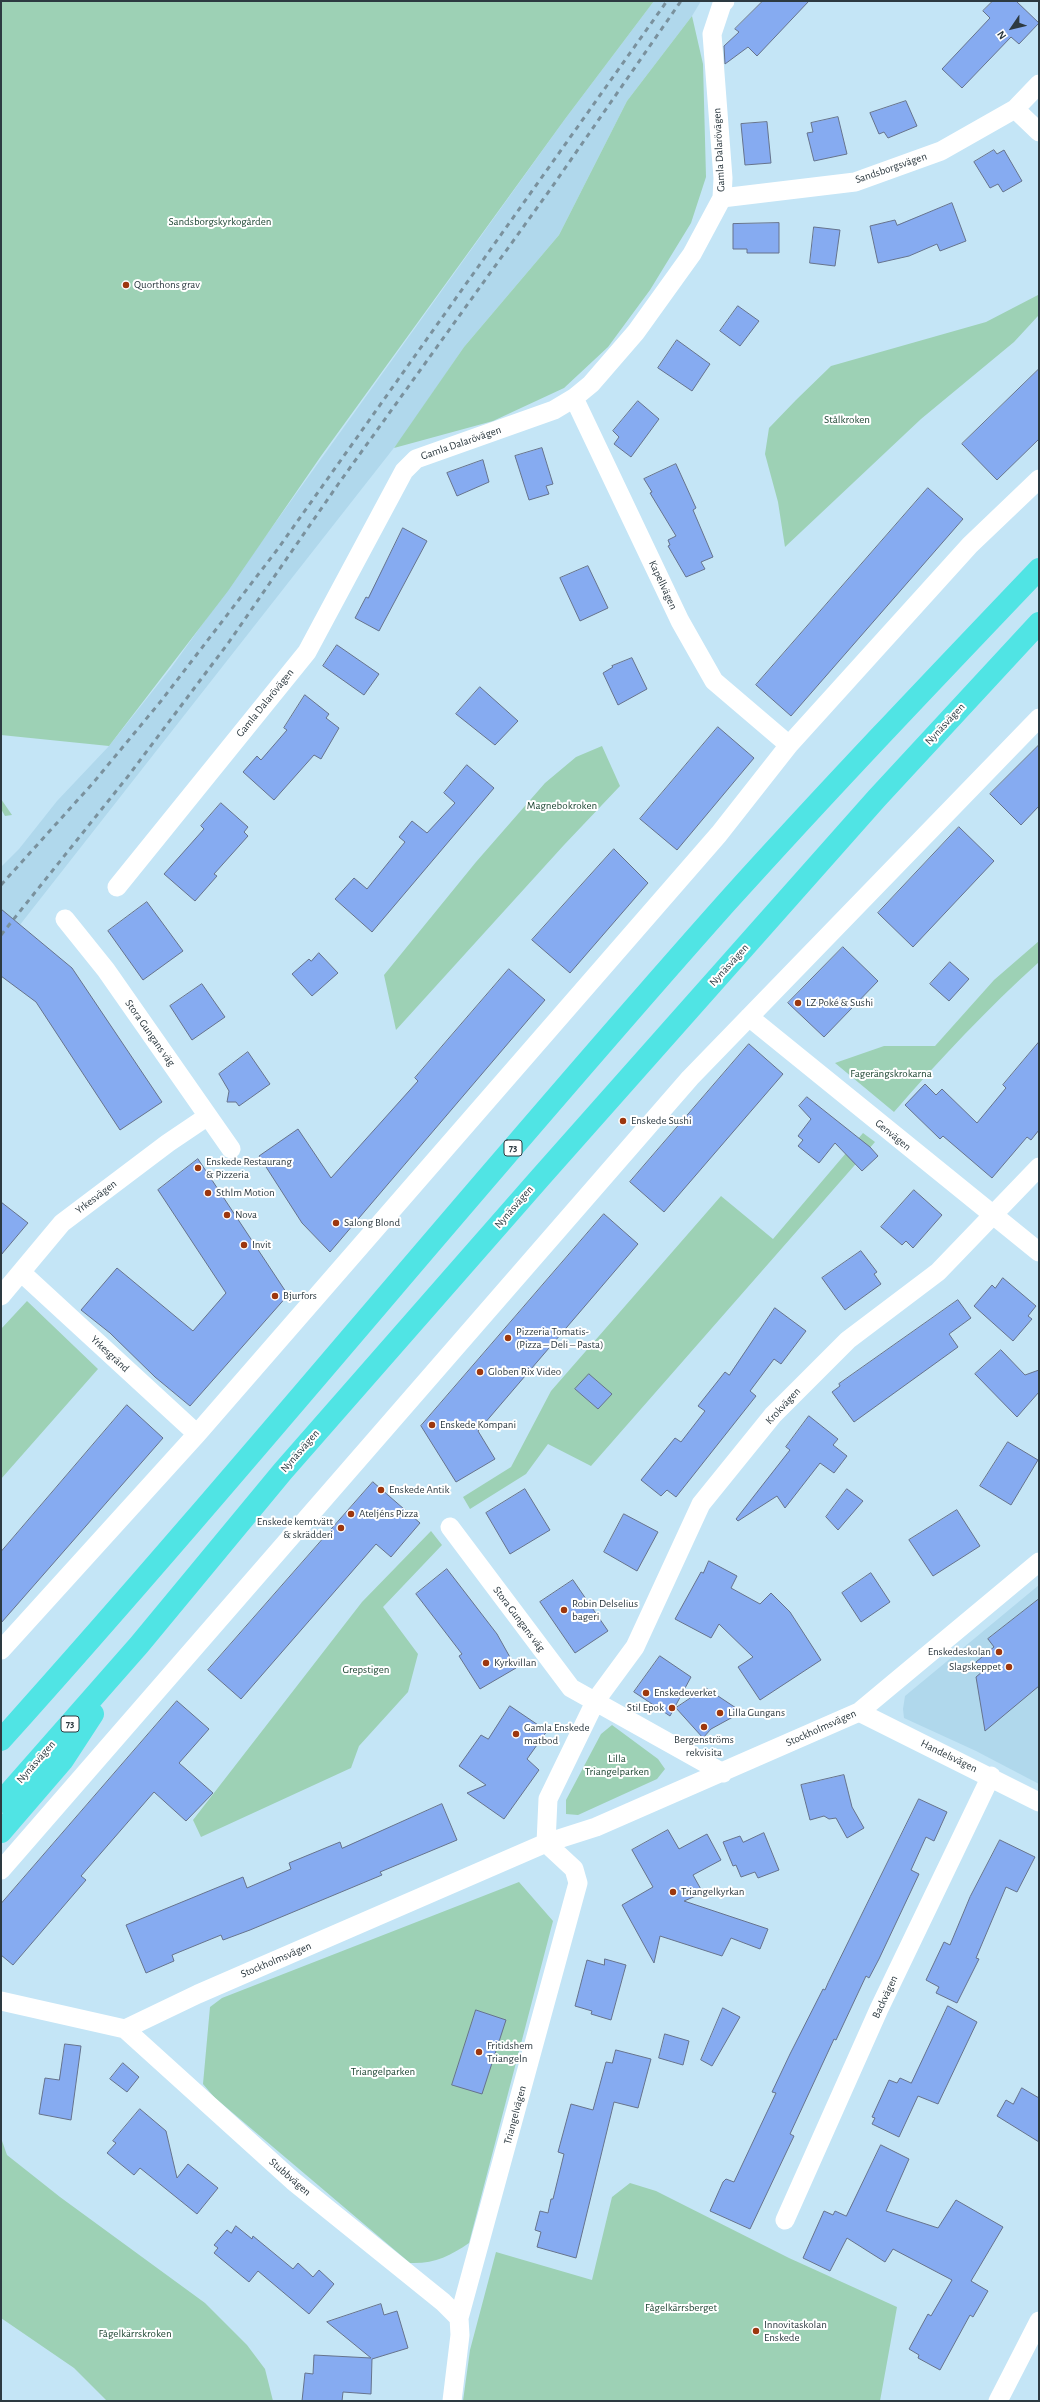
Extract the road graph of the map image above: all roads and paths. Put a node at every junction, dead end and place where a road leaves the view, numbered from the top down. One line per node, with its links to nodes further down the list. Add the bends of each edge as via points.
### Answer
1 (725, 1): 5 (street, Gamla Dalarövägen, via 712,34 723,178)
2 (1039, 84): 3 (street, Sandsborgsvägen)
3 (1015, 108): 4 (street); 5 (street, Sandsborgsvägen, via 942,151 856,182)
4 (1039, 132)
5 (722, 198): 6 (street, Gamla Dalarövägen, via 692,254 636,332 591,384)
6 (574, 398): 11 (street, Kapellvägen, via 680,622 714,681); 12 (street, Gamla Dalarövägen, via 554,410 416,459 404,471 307,652)
7 (1039, 479): 11 (street, via 970,545)
8 (1039, 569): 29 (highway, 73, via 727,902 384,1297 231,1478)
9 (1039, 623): 25 (highway, Nynäsvägen / 73, via 877,798 529,1191 283,1471)
10 (1039, 718): 14 (street)
11 (789, 745): 22 (street, via 720,834)
12 (117, 887)
13 (65, 919): 15 (street, Stora Gungans väg, via 106,970)
14 (749, 1017): 18 (street, Genvägen); 36 (street, via 690,1078)
15 (208, 1116): 16 (street, Stora Gungans väg); 20 (street, Yrkesvägen, via 62,1223)
16 (231, 1149)
17 (1039, 1167): 18 (street, Krokvägen)
18 (994, 1215): 19 (street, Genvägen); 27 (street, Krokvägen, via 938,1272 848,1340 773,1415 701,1504 635,1647)
19 (1039, 1252)
20 (22, 1273): 21 (street, Yrkesvägen); 22 (street, Yrkesgränd)
21 (1, 1296)
22 (197, 1434): 26 (street)
23 (450, 1527): 27 (street, Stora Gungans väg, via 571,1688)
24 (1039, 1562): 28 (street, Stockholmsvägen)
25 (139, 1645): 32 (highway, Nynäsvägen / 73); 34 (highway, via 63,1760)
26 (1, 1650)
27 (596, 1700): 30 (street); 35 (street, via 548,1799)
28 (859, 1712): 30 (street, Stockholmsvägen); 31 (street, Handelsvägen)
29 (1, 1740)
30 (723, 1773): 35 (street, Stockholmsvägen, via 596,1827)
31 (991, 1776): 33 (street, Handelsvägen); 39 (street, Backvägen, via 879,2009)
32 (1, 1802)
33 (1039, 1802)
34 (1, 1832)
35 (546, 1843): 38 (street, Stockholmsvägen, via 198,1994); 40 (street, Triangelvägen, via 574,1869 578,1883)
36 (1, 1870)
37 (1, 2001): 38 (street)
38 (125, 2030): 40 (street, Stubbvägen, via 293,2181 443,2302)
39 (785, 2220)
40 (459, 2318): 42 (street, Triangelvägen, via 460,2335)
41 (1039, 2321): 43 (street)
42 (452, 2401)
43 (998, 2401)

